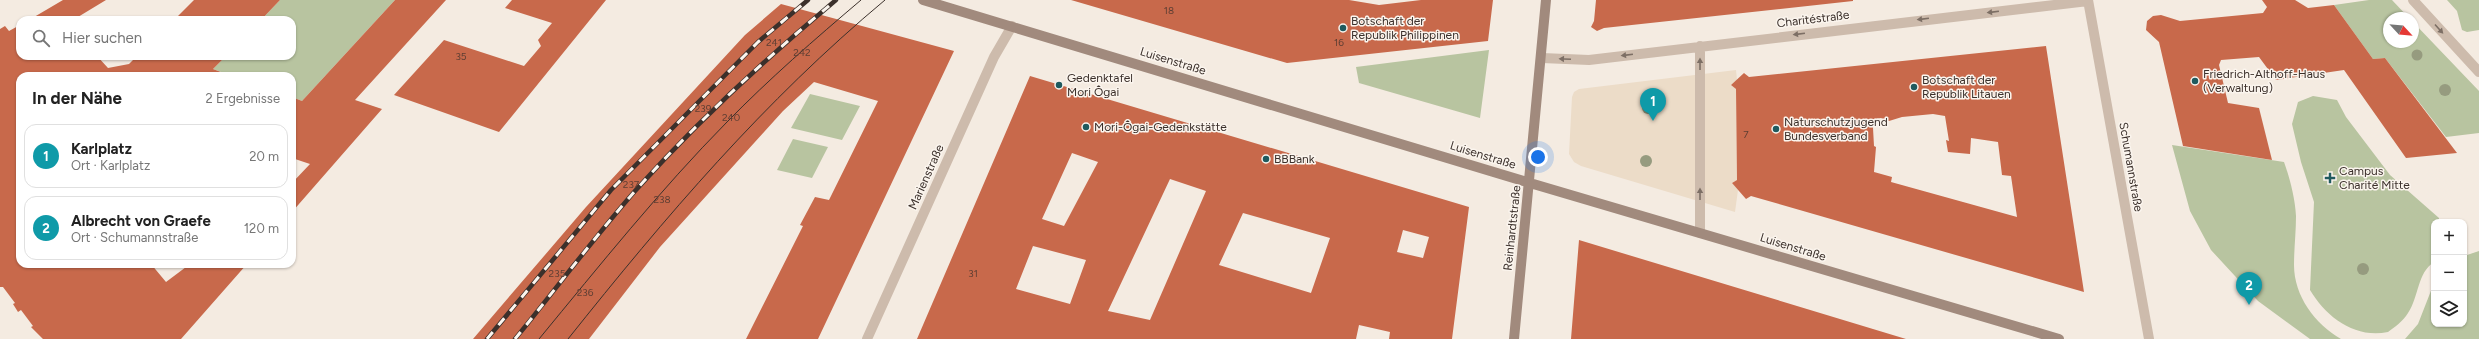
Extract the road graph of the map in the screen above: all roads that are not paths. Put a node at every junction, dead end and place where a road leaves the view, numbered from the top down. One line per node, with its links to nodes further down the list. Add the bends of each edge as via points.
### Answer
1 (923, 0): 5 (street, Luisenstraße)
2 (1546, 0): 7 (street, Reinhardtstraße)
3 (2089, 0): 6 (street, Charitéstraße, one-way to 6); 14 (street, Schumannstraße)
4 (2413, 0): 8 (street, one-way to 8)
5 (1012, 26): 9 (street, Luisenstraße); 11 (street, Marienstraße, via 994,57)
6 (1700, 46): 7 (street, Charitéstraße, one-way to 7, via 1589,60); 10 (street, one-way to 6)
7 (1542, 58): 9 (street, Reinhardtstraße)
8 (2479, 72)
9 (1530, 183): 10 (street, Luisenstraße); 12 (street, Reinhardtstraße)
10 (1700, 233): 13 (street, Luisenstraße)
11 (867, 339)
12 (1514, 339)
13 (2059, 339)
14 (2149, 339)

